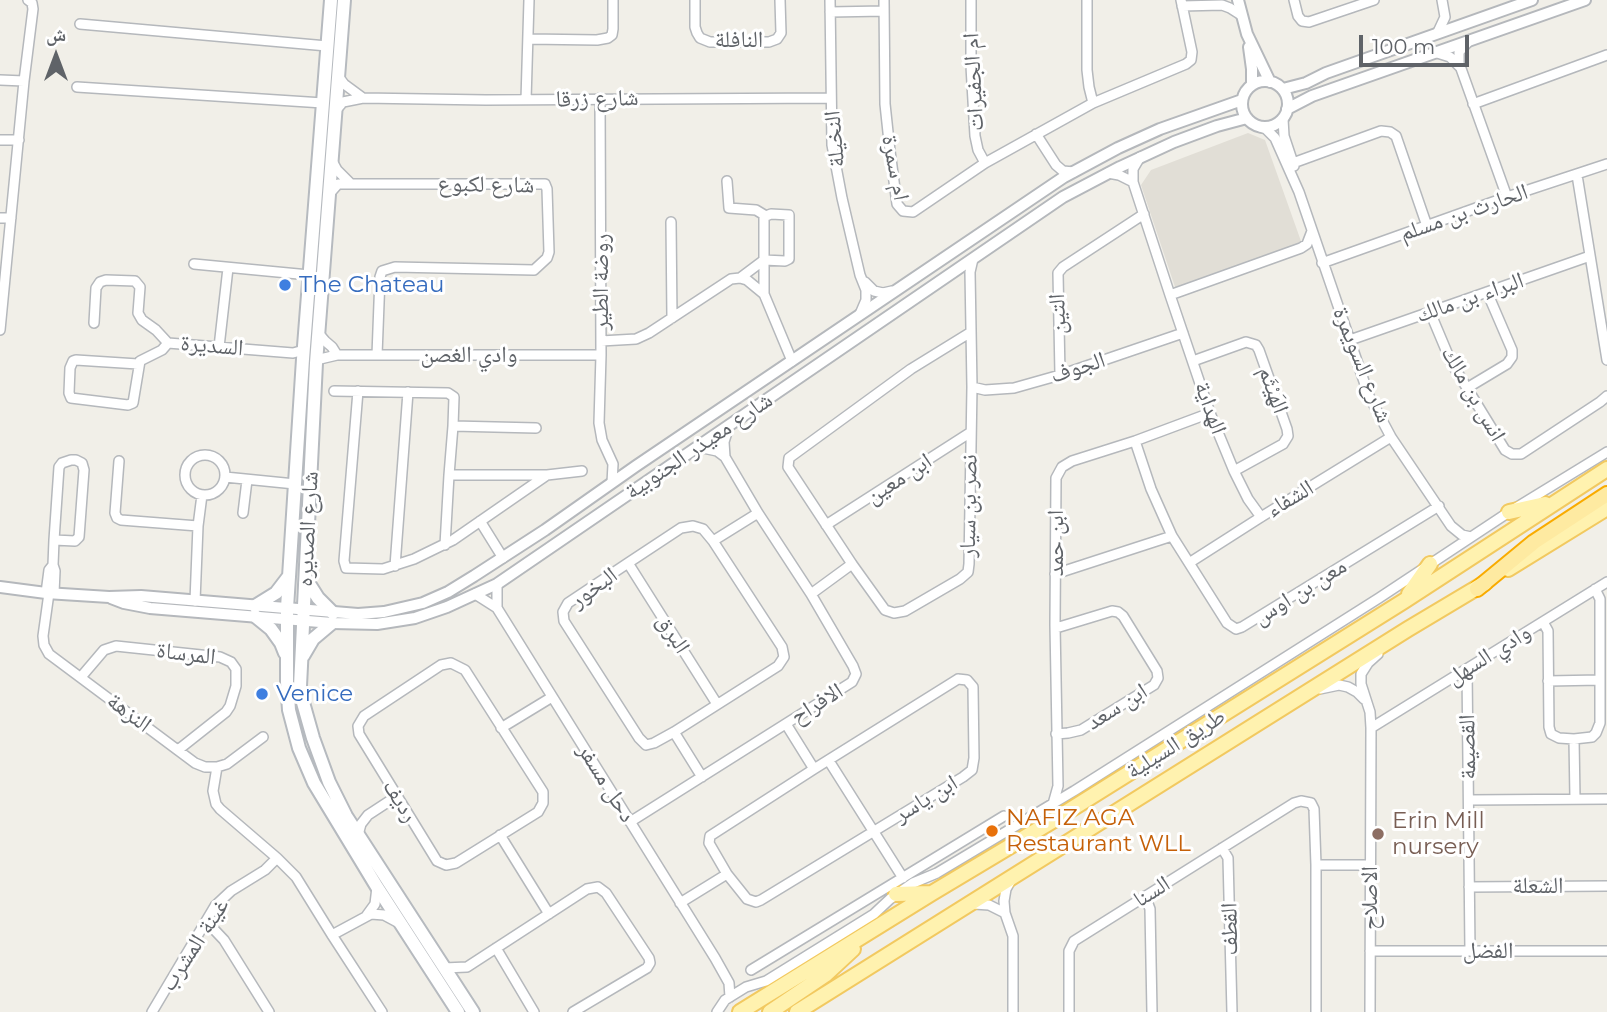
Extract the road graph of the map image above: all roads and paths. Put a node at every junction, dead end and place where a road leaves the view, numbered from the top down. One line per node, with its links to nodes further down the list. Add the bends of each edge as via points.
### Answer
1 (28, 0): 36 (street, via 33,9)
2 (331, 0): 30 (main road, شارع الصديره)
3 (344, 0): 34 (main road, شارع الصديره)
4 (528, 0): 28 (street)
5 (613, 0): 28 (street, via 614,29 608,38)
6 (695, 0): 7 (street, النافلة, via 697,33 710,42 777,40)
7 (780, 0)
8 (830, 0): 22 (street, النخيلة)
9 (884, 0): 21 (street, ام سمرة)
10 (971, 0): 59 (street, ام الجفيرات, via 975,136)
11 (1087, 0): 47 (street, via 1087,70)
12 (1226, 0): 20 (street, ام سمرة)
13 (1238, 0): 23 (street)
14 (1294, 0): 15 (street, via 1298,16 1309,22)
15 (1371, 0)
16 (1532, 0): 25 (street)
17 (1585, 0): 29 (street)
18 (1182, 3): 20 (street, ام سمرة); 47 (street, ام سمرة, via 1191,60)
19 (1443, 4): 25 (street); 26 (street, via 1444,23)
20 (1214, 5): 23 (street, ام سمرة)
21 (884, 11): 22 (street); 59 (street, ام سمرة, via 885,104 897,204 903,211 913,212)
22 (830, 12): 43 (street, النخيلة)
23 (1241, 15): 27 (street)
24 (80, 24): 30 (street)
25 (1464, 24): 26 (street)
26 (1438, 32): 40 (street)
27 (1247, 34): 37 (street); 38 (street)
28 (528, 39): 44 (street)
29 (1471, 40): 31 (street); 33 (street, via 1459,52)
30 (327, 46): 46 (main road, شارع الصديره)
31 (1433, 52): 33 (street, via 1450,57); 50 (street, via 1312,96)
32 (1607, 55): 48 (street)
33 (1461, 68): 48 (street)
34 (338, 76): 41 (street); 49 (main road, شارع الصديره)
35 (0, 80): 36 (street)
36 (24, 81): 55 (street)
37 (1270, 82): 38 (street); 40 (street)
38 (1252, 85): 45 (street)
39 (77, 88): 46 (street)
40 (1283, 89): 50 (street)
41 (363, 98): 44 (street, شارع زرقا); 49 (street, شارع زرقا, via 342,102)
42 (600, 98): 43 (street, شارع زرقا); 44 (street, شارع زرقا); 102 (street, روضة الطير)
43 (831, 98): 86 (street, النخيلة, via 832,145)
44 (526, 100)
45 (1242, 100): 51 (street); 62 (street, شارع معيذر الجنوبية, via 1160,129)
46 (323, 103): 85 (main road, شارع الصديره)
47 (1093, 103): 53 (street, ام سمرة)
48 (1473, 104): 71 (street)
49 (336, 111): 57 (main road, شارع الصديره)
50 (1285, 114): 52 (street, via 1271,126); 60 (street, شارع السويمرة, via 1284,136)
51 (1247, 118): 52 (street); 56 (street, شارع معيذر الجنوبية, via 1201,131)
52 (1260, 127): 69 (street, شارع السويمرة, via 1275,138)
53 (1036, 134): 58 (street); 59 (street, ام سمرة)
54 (0, 140): 55 (street)
55 (19, 140): 75 (street)
56 (1140, 157): 63 (street, شارع معيذر الجنوبية); 66 (street, via 1133,169)
57 (332, 161): 67 (street); 70 (main road, شارع الصديره)
58 (1053, 161): 62 (street, via 1063,171); 68 (street, via 1056,175)
59 (985, 163)
60 (1293, 163): 69 (street, شارع السويمرة); 77 (street, via 1381,131 1390,132 1396,136)
61 (1607, 164): 64 (street, الحارث بن مسلم)
62 (1074, 172): 68 (street, شارع معيذر الجنوبية)
63 (1108, 173): 66 (street); 80 (street, شارع معيذر الجنوبية, via 1063,197)
64 (1577, 175): 71 (street, الحارث بن مسلم); 79 (street)
65 (727, 181): 73 (street, via 729,208 756,210)
66 (1133, 182): 72 (street, الهداية)
67 (351, 184): 70 (street, شارع لكبوع, via 338,184); 108 (street, شارع لكبوع, via 545,184 548,195 549,252 534,270 396,267 382,271)
68 (1052, 185): 90 (street, شارع معيذر الجنوبية)
69 (1299, 192): 78 (street, شارع السويمرة)
70 (329, 195): 101 (main road, شارع الصديره)
71 (1507, 197): 77 (street, الحارث بن مسلم)
72 (1144, 214): 93 (street, الهداية); 115 (street, التين, via 1058,273)
73 (766, 216): 81 (street); 81 (street, via 789,215 790,254 785,261)
74 (0, 218): 75 (street)
75 (11, 218): 98 (street)
76 (671, 222): 96 (street)
77 (1427, 226): 82 (street, الحارث بن مسلم)
78 (1312, 231): 82 (street, شارع السويمرة); 93 (street, via 1301,248)
79 (1590, 256): 91 (street, البراء بن مالك); 110 (street)
80 (973, 259): 87 (street, شارع معيذر الجنوبية); 89 (street, نصر بن سيار)
81 (764, 260): 88 (street); 92 (street)
82 (1322, 263): 103 (street, شارع السويمرة)
83 (194, 264): 84 (street)
84 (228, 268): 85 (street); 105 (street)
85 (309, 275): 106 (main road, شارع الصديره)
86 (860, 275): 90 (street, via 874,290); 95 (street, النخيلة, via 866,290)
87 (951, 275): 89 (street); 124 (street, شارع معيذر الجنوبية)
88 (740, 278): 92 (street); 96 (street, via 731,279)
89 (971, 282): 99 (street, نصر بن سيار)
90 (897, 289): 95 (street, شارع معيذر الجنوبية)
91 (1487, 292): 94 (street, البراء بن مالك); 117 (street, via 1513,357)
92 (764, 294): 111 (street)
93 (1170, 295): 100 (street, الهداية)
94 (1430, 312): 103 (street, البراء بن مالك); 117 (street, انس بن مالك)
95 (860, 314): 111 (street, شارع معيذر الجنوبية)
96 (673, 318): 102 (street, via 636,339)
97 (94, 323): 104 (street, via 100,282 135,281 140,287 138,313)
98 (0, 330)
99 (971, 332): 116 (street, نصر بن سيار); 154 (street, نصر بن سيار, via 911,369 789,458 788,467)
100 (1182, 333): 112 (street, الهداية); 115 (street, الجوف)
101 (319, 334): 107 (street); 113 (main road, شارع الصديره)
102 (601, 341): 109 (street, روضة الطير)
103 (1350, 341): 127 (street, شارع السويمرة, via 1369,396)
104 (169, 343): 105 (street, السديرة); 114 (street, السديرة)
105 (219, 347): 106 (street, السديرة)
106 (300, 354): 143 (main road, شارع الصديره)
107 (337, 355): 108 (street, وادي الغصن); 113 (street, وادي الغصن)
108 (377, 355): 109 (street, وادي الغصن)
109 (601, 355): 133 (street, روضة الطير, via 600,432)
110 (1607, 360)
111 (792, 361): 134 (street, شارع معيذر الجنوبية)
112 (1193, 361): 122 (street, الهداية); 137 (street, الهَيْثَم, via 1246,342 1259,350 1288,436 1283,444)
113 (316, 363): 172 (main road, شارع الصديره)
114 (138, 364): 114 (street, via 76,360 70,368 71,398 133,403)
115 (1060, 375): 116 (street, الجوف, via 1014,388)
116 (972, 387): 126 (street, نصر بن سيار)
117 (1467, 388): 121 (street, انس بن مالك, via 1505,450 1512,454 1521,454)
118 (334, 391): 119 (street)
119 (358, 391): 120 (street); 169 (street, via 344,565 349,569)
120 (408, 392): 123 (street, via 452,395); 169 (street)
121 (1604, 399)
122 (1210, 413): 128 (street, ابن حمد); 137 (street, الهداية)
123 (453, 426): 125 (street); 138 (street)
124 (729, 426): 129 (street, شارع معيذر الجنوبية); 131 (street)
125 (536, 428)
126 (971, 432): 154 (street, ابن معين); 168 (street, نصر بن سيار, via 968,572 905,611 894,613 885,610)
127 (1391, 437): 147 (street, شارع السويمرة); 152 (street, الشفاء)
128 (1135, 441): 158 (street, معن بن اوس); 170 (street, ابن حمد, via 1062,467 1056,478)
129 (698, 447): 131 (street); 174 (street, شارع معيذر الجنوبية)
130 (1607, 452): 149 (street, طريق السيلية)
131 (725, 457): 151 (street, الافراح)
132 (118, 461): 155 (street, via 117,517)
133 (612, 464): 134 (street); 142 (street, روضة الطير)
134 (636, 466): 142 (street, شارع معيذر الجنوبية)
135 (1607, 469): 146 (main road, طريق السيلية)
136 (582, 471): 139 (street)
137 (1234, 471): 152 (street, الهداية)
138 (449, 475): 139 (street); 162 (street)
139 (547, 475): 153 (street)
140 (225, 477): 141 (street); 145 (street, via 216,492); 145 (street, via 216,458 191,460 186,481)
141 (247, 480): 143 (street); 150 (street)
142 (612, 483): 164 (street, شارع معيذر الجنوبية)
143 (295, 484): 157 (main road, شارع الصديره)
144 (1607, 494): 176 (highway)
145 (202, 495): 155 (street)
146 (1553, 503): 149 (main road); 183 (main road, طريق السيلية)
147 (1439, 506): 156 (street, شارع السويمرة); 166 (street, معن بن اوس, via 1236,629 1227,623)
148 (1607, 508): 176 (main road, طريق السيلية)
149 (1509, 512): 159 (street, طريق السيلية)
150 (243, 513)
151 (758, 513): 161 (street); 180 (street, الافراح)
152 (1261, 517): 166 (street, الشفاء)
153 (480, 521): 162 (street); 164 (street)
154 (826, 525): 168 (street, نصر بن سيار)
155 (198, 526): 182 (street)
156 (1451, 526): 159 (street); 163 (street, شارع السويمرة)
157 (291, 534): 171 (main road, شارع الصديره); 186 (main road, via 297,550)
158 (1172, 536): 166 (street, معن بن اوس); 170 (street)
159 (1471, 537): 163 (street, طريق السيلية)
160 (54, 540): 160 (street, via 59,467 76,460 84,470 79,537); 178 (street)
161 (713, 541): 165 (street, البخور, via 703,529 681,528); 201 (street, البخور, via 782,647 784,657 778,666)
162 (445, 545): 169 (street)
163 (1454, 548): 167 (street, طريق السيلية)
164 (503, 558): 187 (street, شارع معيذر الجنوبية, via 423,603)
165 (628, 563): 201 (street, البرق); 205 (street, البخور, via 568,603 564,621 639,738 646,745)
166 (1189, 563)
167 (1430, 564): 183 (main road); 215 (street, طريق السيلية)
168 (852, 565): 180 (street)
169 (395, 566)
170 (1055, 574): 189 (street, ابن حمد)
171 (289, 576): 185 (main road); 186 (main road, شارع الصديره)
172 (306, 579): 186 (main road, شارع الصديره); 187 (main road)
173 (1607, 582): 177 (street, وادي السهل)
174 (496, 584): 179 (street, شارع معيذر الجنوبية); 184 (street, دحل مسفر)
175 (0, 587): 178 (street, شارع معيذر الجنوبية)
176 (1476, 589): 190 (main road, طريق السيلية)
177 (1595, 589): 188 (street, وادي السهل); 196 (street, via 1600,599)
178 (49, 593): 181 (street, شارع معيذر الجنوبية); 195 (street, النزهة, via 44,646)
179 (475, 594): 184 (street, دحل مسفر); 187 (street, شارع معيذر الجنوبية, via 402,621 377,624)
180 (811, 594): 202 (street, الافراح, via 856,674 852,682)
181 (109, 597): 182 (street, شارع معيذر الجنوبية); 185 (street, شارع معيذر الجنوبية, via 150,608)
182 (195, 601): 185 (street, شارع معيذر الجنوبية)
183 (1404, 601): 241 (main road, طريق السيلية)
184 (497, 608): 199 (street, دحل مسفر)
185 (255, 611): 186 (street, شارع معيذر الجنوبية); 191 (main road, via 276,635)
186 (295, 614): 187 (street, شارع معيذر الجنوبية); 191 (main road, شارع الصديره); 192 (main road, شارع الصديره); 194 (main road, via 294,659)
187 (333, 618): 192 (main road, via 313,639)
188 (1543, 622): 193 (street, وادي السهل); 197 (street, via 1548,631)
189 (1056, 628): 206 (street, ابن حمد); 206 (street, ابن سعد, via 1118,612 1158,678 1154,685 1081,730)
190 (1408, 629): 198 (main road, طريق السيلية); 200 (street, الاصلاح, via 1361,674)
191 (287, 658): 239 (main road, شارع الصديره, via 289,710 299,748)
192 (300, 663): 194 (main road, شارع الصديره)
193 (1467, 669): 204 (street, وادي السهل); 219 (street, القصيمة)
194 (300, 676): 222 (main road, شارع الصديره, via 313,738)
195 (81, 677): 209 (street, النزهة); 209 (street, المرساة, via 104,650 116,646 232,662 236,686 230,706)
196 (1600, 680): 197 (street); 208 (street, via 1598,728 1592,737)
197 (1548, 681): 208 (street, via 1551,734)
198 (1307, 692): 200 (street, via 1339,685 1353,689); 237 (main road, طريق السيلية)
199 (552, 698): 203 (street); 224 (street, دحل مسفر)
200 (1365, 700): 204 (street, الاصلاح)
201 (717, 704): 205 (street, البخور)
202 (786, 724): 212 (street); 213 (street, الافراح)
203 (501, 728): 216 (street, رديف, via 465,670 451,663 441,665 364,716 358,726); 227 (street, رديف, via 543,792 543,803)
204 (1371, 728): 233 (street, الاصلاح)
205 (674, 732): 213 (street)
206 (1056, 734): 214 (street, ابن حمد)
207 (263, 737): 211 (street, via 237,758)
208 (1574, 740): 217 (street)
209 (178, 750): 211 (street, النزهة, via 195,763)
210 (829, 761): 212 (street, ابن ياسر); 225 (street); 225 (street, ابن ياسر, via 958,679 973,687 972,770)
211 (216, 767): 232 (street, via 216,804)
212 (814, 769): 235 (street, ابن ياسر, via 710,836 709,844)
213 (702, 776): 224 (street, الافراح)
214 (1057, 780): 215 (street); 220 (street, ابن حمد)
215 (1074, 791): 220 (street, طريق السيلية)
216 (397, 796): 221 (street); 227 (street, رديف, via 437,861 446,865)
217 (1575, 799): 218 (street); 219 (street)
218 (1607, 799)
219 (1469, 800): 240 (street, القصيمة)
220 (1053, 804): 230 (street, طريق السيلية)
221 (368, 815): 222 (street); 226 (street)
222 (346, 816): 226 (main road, شارع الصديره)
223 (1004, 816): 228 (street)
224 (630, 822): 244 (street, دحل مسفر)
225 (873, 831): 235 (street, ابن ياسر, via 756,902 747,899); 236 (street)
226 (358, 835): 262 (main road, شارع الصديره)
227 (500, 835): 246 (street)
228 (964, 841): 230 (street); 231 (street); 236 (street)
229 (1223, 848): 234 (street, السنا, via 1294,803 1306,801 1314,809); 243 (street, السنا); 281 (street, القطف, via 1228,858)
230 (977, 849): 231 (street, طريق السيلية)
231 (966, 856): 242 (street, طريق السيلية)
232 (277, 858): 250 (street, غينة المشرب, via 231,891); 253 (street, via 296,877)
233 (1370, 864): 234 (street); 257 (street, الاصلاح)
234 (1316, 865): 282 (street, السنا)
235 (727, 874): 244 (street)
236 (902, 878): 249 (street)
237 (1012, 878): 245 (main road, طريق السيلية); 247 (street, via 1004,895)
238 (1607, 886): 240 (street, الشعلة)
239 (377, 887): 248 (street, via 375,904); 251 (main road, شارع الصديره)
240 (1468, 887): 258 (street, القصيمة)
241 (932, 893): 242 (main road); 254 (main road, طريق السيلية)
242 (896, 894): 252 (street, طريق السيلية)
243 (1146, 896): 279 (street, السنا, via 1070,945); 280 (street)
244 (680, 903): 260 (street, دحل مسفر)
245 (971, 904): 247 (street, via 989,905); 277 (main road, طريق السيلية)
246 (549, 914): 256 (street); 273 (street, via 587,889 603,889 650,961 647,968)
247 (1005, 914): 278 (street, via 1013,936)
248 (367, 915): 251 (street, via 384,915); 253 (street)
249 (836, 918): 252 (street); 255 (street); 263 (street)
250 (206, 921): 267 (street, غينة المشرب); 268 (street, via 224,940)
251 (401, 924): 270 (main road, شارع الصديره)
252 (851, 928): 255 (street, طريق السيلية)
253 (332, 935): 269 (street)
254 (865, 935): 275 (main road, طريق السيلية); 276 (main road, via 832,969)
255 (839, 936): 264 (street, طريق السيلية, via 766,981)
256 (496, 948): 261 (street); 272 (street)
257 (1370, 951): 258 (street, الفضل); 283 (street, الاصلاح)
258 (1470, 951): 259 (street, الفضل)
259 (1607, 951)
260 (715, 958): 264 (street, دحل مسفر); 266 (street, دحل مسفر, via 729,983)
261 (467, 967): 262 (street); 265 (street)
262 (444, 968): 265 (main road, شارع الصديره)
263 (751, 970)
264 (746, 987): 266 (street, طريق السيلية)
265 (458, 989): 271 (main road, شارع الصديره)
266 (730, 996): 274 (street, طريق السيلية)
267 (152, 1012)
268 (269, 1012)
269 (382, 1012)
270 (458, 1012)
271 (473, 1012)
272 (534, 1012)
273 (573, 1012)
274 (717, 1012)
275 (740, 1012)
276 (770, 1012)
277 (797, 1012)
278 (1013, 1012)
279 (1069, 1012)
280 (1152, 1012)
281 (1232, 1012)
282 (1316, 1012)
283 (1370, 1012)

